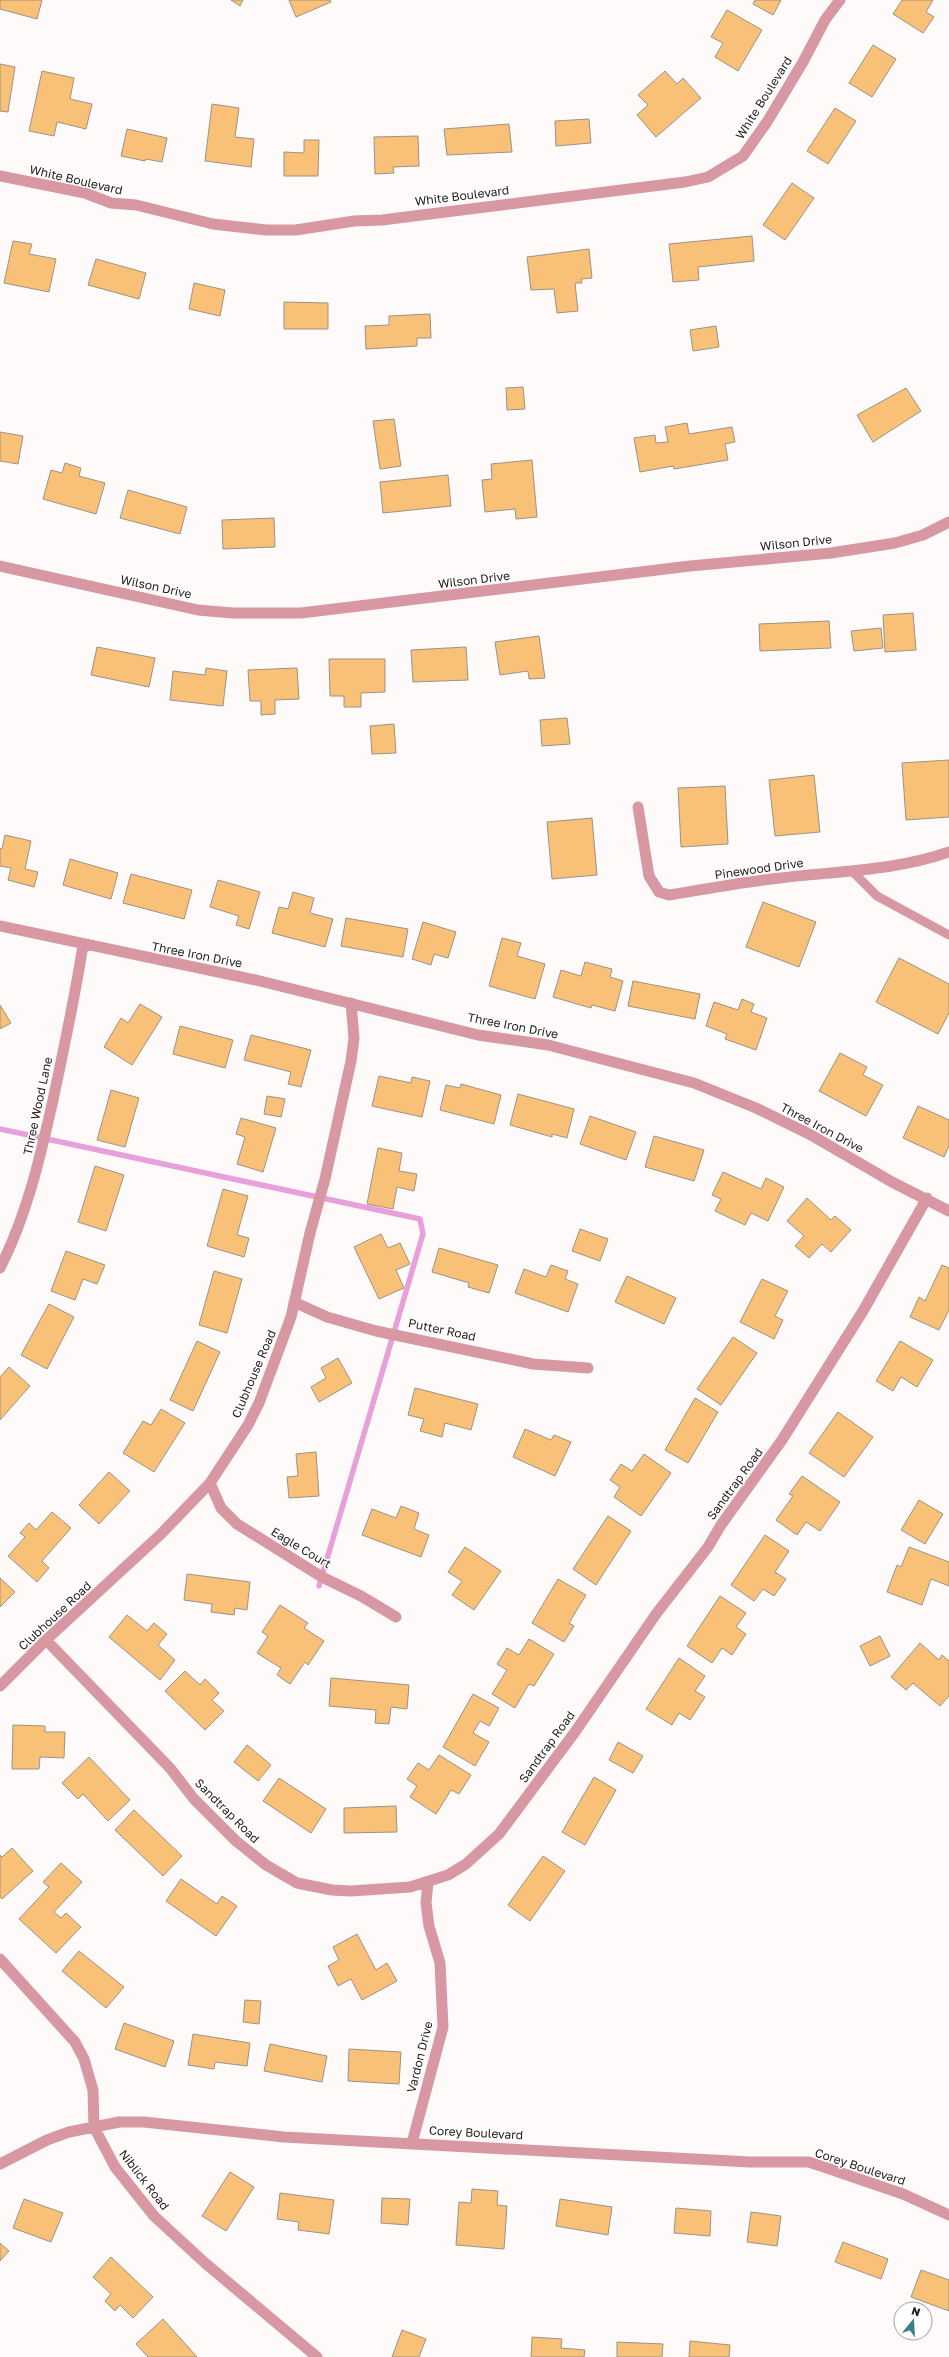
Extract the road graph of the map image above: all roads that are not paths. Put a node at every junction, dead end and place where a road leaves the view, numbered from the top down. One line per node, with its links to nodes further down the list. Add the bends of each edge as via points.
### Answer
1 (840, 0): 2 (street, White Boulevard, via 825,20 767,122 743,156 708,177 685,182 296,230 266,230 213,224 136,205 111,203 85,193)
2 (0, 176)
3 (949, 522): 4 (street, Wilson Drive, via 924,535 895,543 838,552 682,567 301,613 198,610)
4 (0, 566)
5 (638, 807): 7 (street, Pinewood Drive, via 649,876 659,892 669,895 780,878)
6 (949, 852): 7 (street, Pinewood Drive, via 926,860)
7 (852, 871): 9 (lane, via 877,896)
8 (0, 926): 10 (street, Three Iron Drive)
9 (949, 935)
10 (83, 944): 11 (street, Three Iron Drive, via 256,980); 14 (street, Three Wood Lane, via 72,1009 37,1171 15,1238)
11 (351, 1003): 12 (street, Three Iron Drive, via 478,1035 548,1044 694,1083 756,1108 892,1182); 15 (street, Clubhouse Road, via 354,1038 351,1061)
12 (927, 1198): 13 (street, Three Iron Drive); 21 (street, Sandtrap Road, via 863,1311 782,1440 528,1796 483,1851 454,1871)
13 (949, 1210)
14 (0, 1268)
15 (294, 1302): 16 (street, Putter Road, via 327,1317 376,1330 533,1364); 17 (street, Clubhouse Road, via 284,1337 259,1403 248,1425)
16 (588, 1368)
17 (210, 1483): 18 (street, Eagle Court, via 221,1508 237,1524 322,1577); 19 (street, Clubhouse Road, via 161,1534)
18 (396, 1617)
19 (46, 1640): 20 (street, Clubhouse Road); 21 (street, Sandtrap Road, via 170,1768 194,1798 236,1841 280,1874 297,1883 345,1891 410,1887)
20 (0, 1686)
21 (428, 1882): 24 (street, Vardon Drive, via 426,1903 429,1926 440,1963 443,2027)
22 (0, 1959): 23 (street, Niblick Road, via 75,2042 84,2059 93,2090)
23 (94, 2127): 24 (street, Corey Boulevard, via 119,2122 144,2122 284,2137); 25 (street, Corey Boulevard, via 47,2140); 27 (street, Niblick Road, via 115,2167 154,2216 205,2263)
24 (412, 2143): 26 (street, Corey Boulevard, via 750,2162 809,2162 903,2194)
25 (0, 2164)
26 (949, 2214)
27 (317, 2357)

